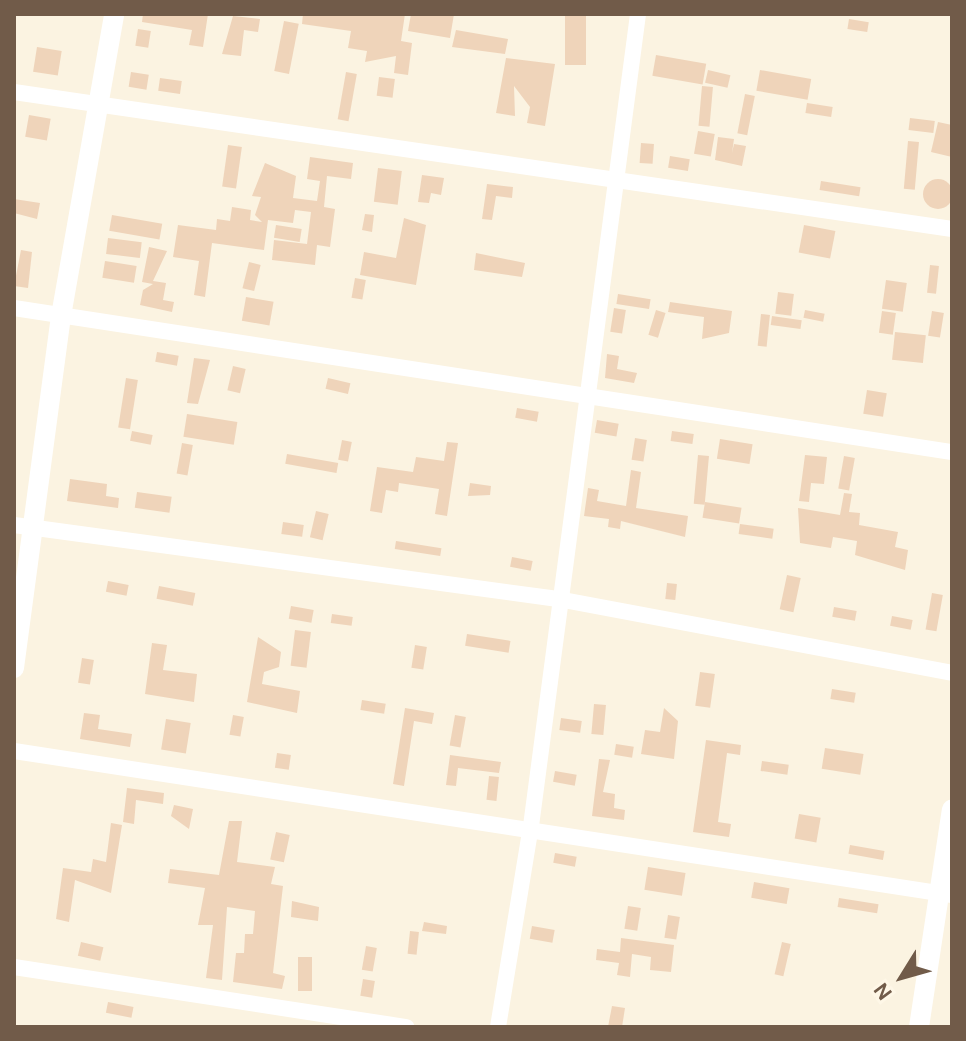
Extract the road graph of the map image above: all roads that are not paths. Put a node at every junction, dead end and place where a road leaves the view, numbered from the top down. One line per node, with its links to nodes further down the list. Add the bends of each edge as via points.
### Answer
1 (114, 14): 4 (street)
2 (638, 14): 5 (street)
3 (14, 92): 4 (street)
4 (97, 106): 5 (street); 8 (street)
5 (613, 183): 6 (street); 9 (street)
6 (952, 229)
7 (14, 308): 8 (street)
8 (61, 316): 9 (street); 11 (street)
9 (588, 397): 10 (street); 12 (street)
10 (952, 452)
11 (24, 526): 12 (street); 13 (street)
12 (558, 599): 14 (street); 17 (street)
13 (14, 668)
14 (952, 673)
15 (14, 751): 17 (street)
16 (952, 809): 18 (street)
17 (531, 826): 18 (street); 22 (street)
18 (946, 894): 23 (street)
19 (14, 967): 20 (street)
20 (338, 1022): 21 (street)
21 (406, 1027)
22 (498, 1027)
23 (919, 1027)

